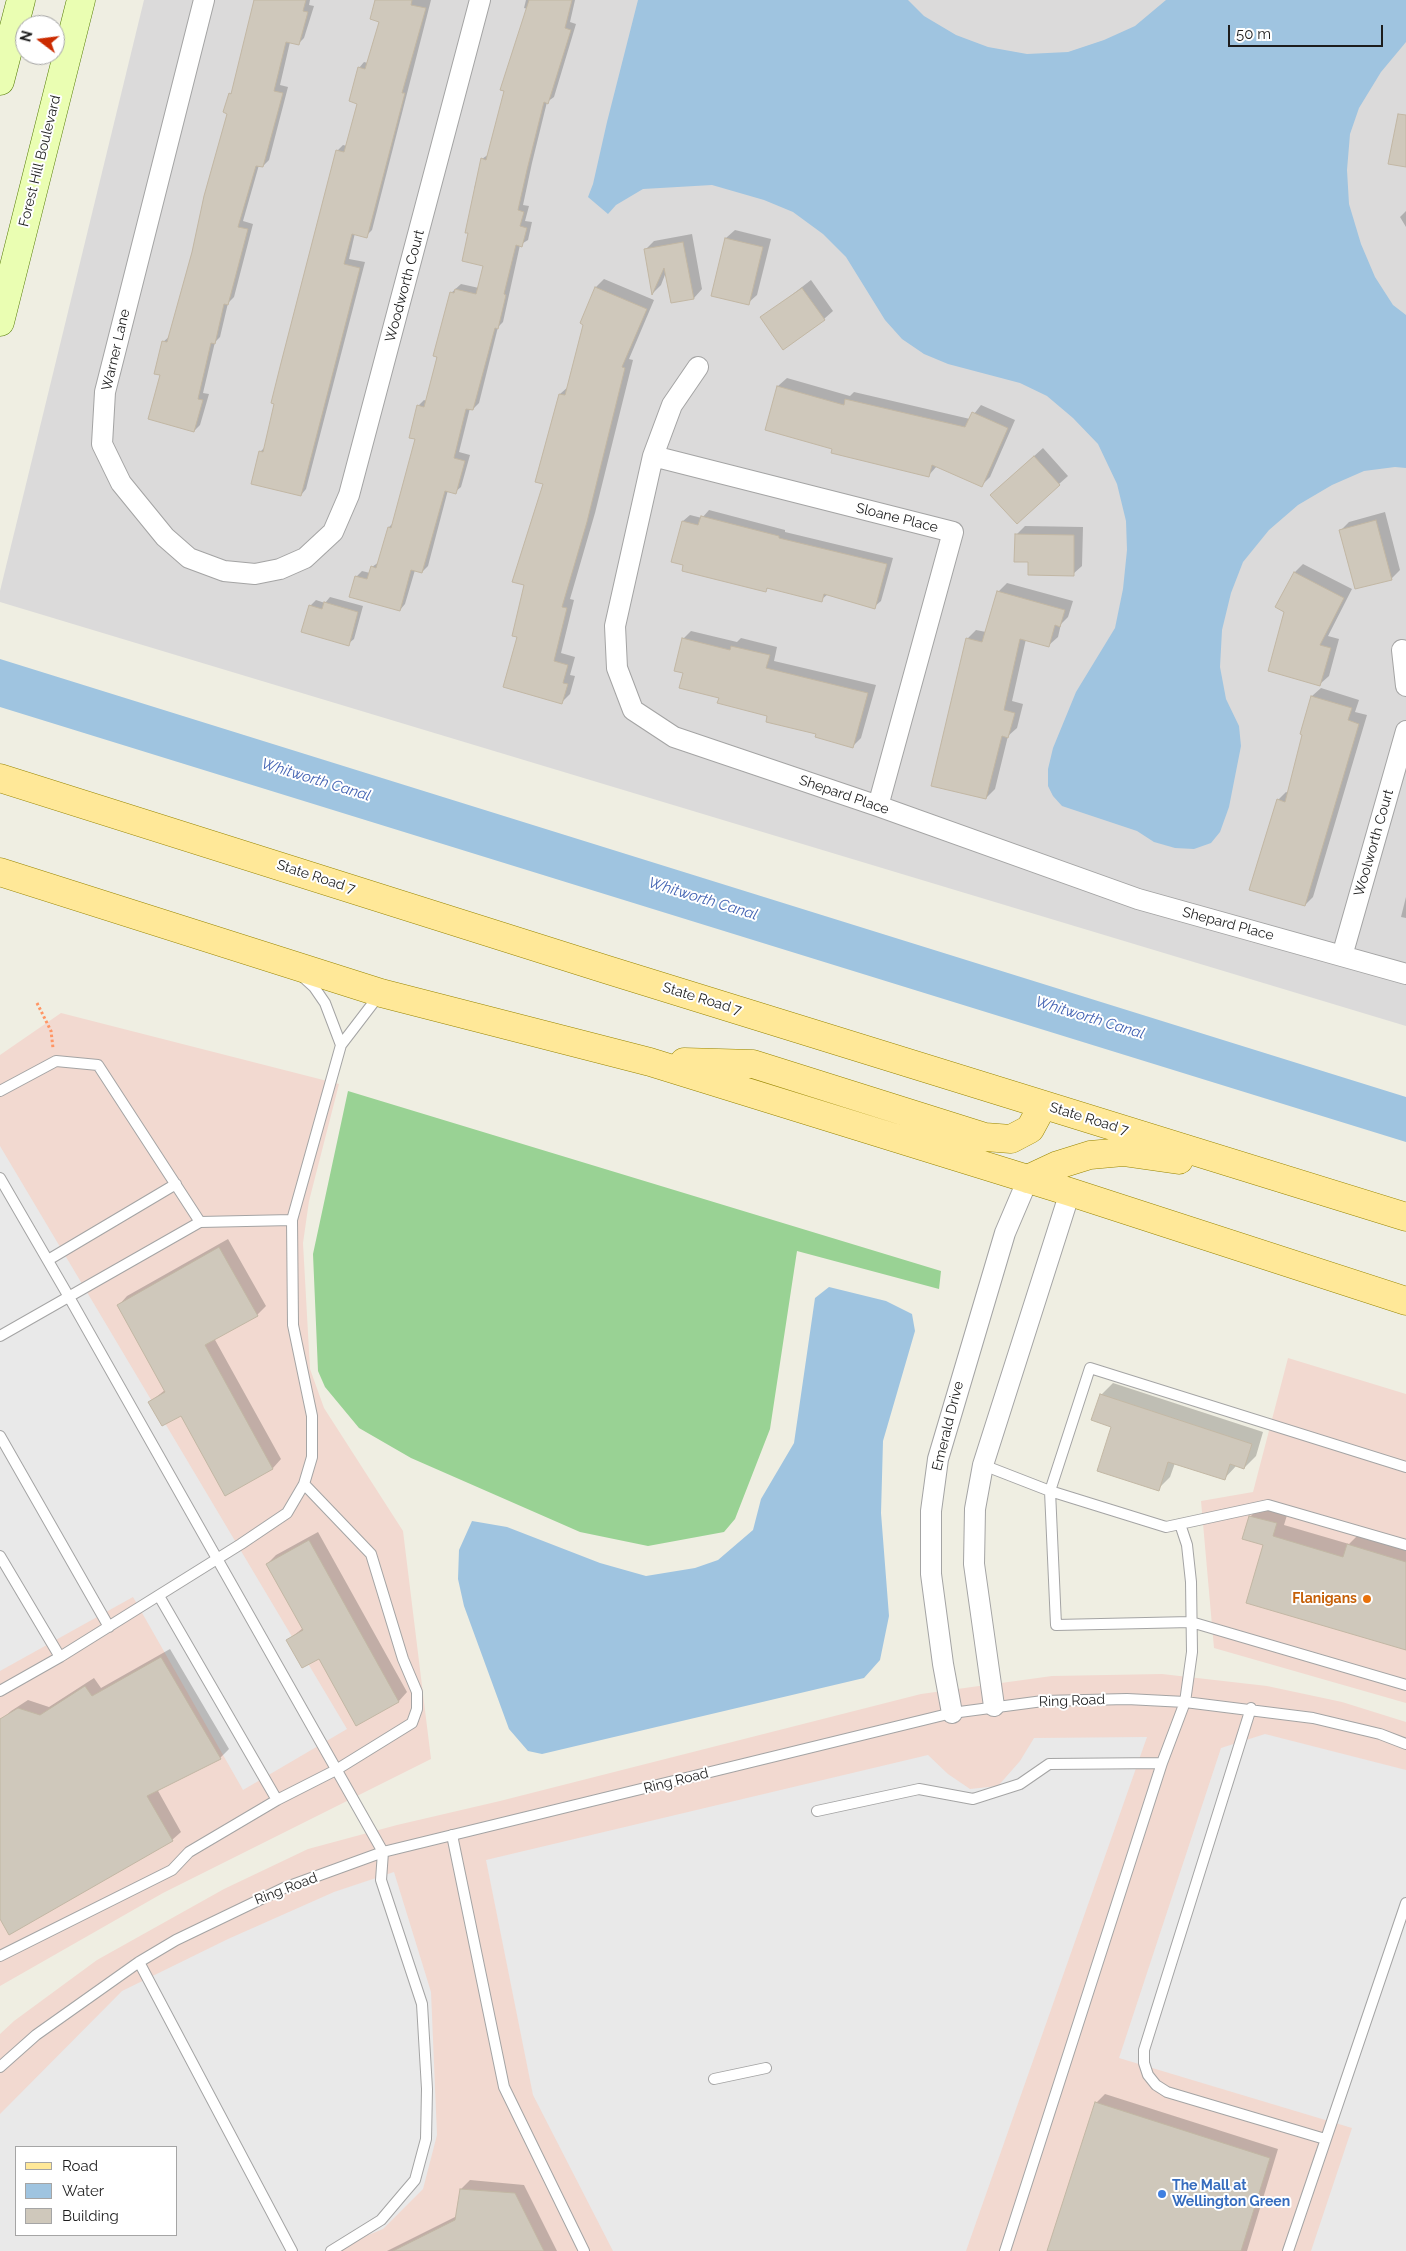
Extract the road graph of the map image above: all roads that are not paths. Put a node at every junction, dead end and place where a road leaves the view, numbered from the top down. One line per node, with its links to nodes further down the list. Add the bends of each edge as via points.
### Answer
1 (21, 0): 5 (main road)
2 (81, 0): 6 (main road, Forest Hill Boulevard)
3 (204, 0): 9 (street, Warner Lane, via 105,392 102,444 121,483 165,537 189,558 224,571 255,574 280,570)
4 (480, 0): 9 (street, Woodworth Court, via 349,495 333,532)
5 (0, 81)
6 (0, 322)
7 (698, 367): 8 (street, Shepard Place, via 672,405)
8 (653, 456): 14 (street, Shepard Place, via 615,626 617,668 633,710 674,737); 14 (street, Sloane Place, via 953,532)
9 (305, 558)
10 (1402, 650): 11 (street)
11 (1406, 686)
12 (1406, 731): 16 (street, Woolworth Court)
13 (0, 778): 23 (main road, State Road 7)
14 (878, 806): 16 (street, Shepard Place, via 1138,899)
15 (0, 872): 17 (main road)
16 (1342, 956): 18 (street, Shepard Place)
17 (288, 963): 19 (main road); 20 (lane, via 326,1003)
18 (1406, 974)
19 (381, 993): 20 (lane); 21 (main road)
20 (341, 1045): 30 (lane)
21 (650, 1062): 23 (main road, via 753,1064 985,1137 1011,1139 1030,1129); 26 (main road)
22 (0, 1091): 27 (lane, via 56,1061 98,1065)
23 (1043, 1105): 24 (main road, State Road 7)
24 (1260, 1171): 26 (main road, via 1123,1152 1090,1154); 29 (main road, State Road 7)
25 (0, 1178): 32 (lane)
26 (1028, 1179): 28 (main road); 54 (street, Emerald Drive, via 1005,1233 938,1459 931,1511 931,1574)
27 (176, 1184): 31 (lane); 32 (lane)
28 (1070, 1192): 34 (main road); 37 (street)
29 (1406, 1217)
30 (292, 1220): 31 (lane); 39 (lane, via 294,1325 312,1416 312,1457)
31 (200, 1222): 33 (lane)
32 (48, 1260): 33 (lane)
33 (70, 1297): 35 (lane); 44 (lane)
34 (1406, 1301)
35 (0, 1336)
36 (0, 1436): 47 (lane)
37 (983, 1465): 40 (lane); 52 (street, via 975,1509 974,1564)
38 (1406, 1467): 40 (lane, via 1090,1368)
39 (304, 1484): 44 (lane, via 286,1513); 57 (lane, via 372,1554 416,1692 418,1709 412,1723)
40 (1050, 1491): 41 (lane, via 1166,1528); 46 (lane, via 1056,1625)
41 (1180, 1524): 42 (lane, via 1268,1504); 46 (lane, via 1187,1545)
42 (1406, 1545)
43 (0, 1556): 48 (lane)
44 (217, 1561): 45 (lane); 57 (lane)
45 (159, 1596): 47 (lane); 58 (lane)
46 (1192, 1622): 49 (lane); 51 (lane, via 1192,1652)
47 (109, 1627): 48 (lane)
48 (60, 1657): 50 (lane)
49 (1406, 1685)
50 (0, 1691)
51 (1185, 1702): 52 (lane, Ring Road, via 1127,1698); 53 (lane, Ring Road); 56 (lane)
52 (994, 1706): 54 (lane, Ring Road)
53 (1251, 1708): 55 (lane, Ring Road, via 1312,1718 1380,1734); 68 (lane, via 1144,2050 1144,2063 1148,2075 1167,2092)
54 (952, 1713): 60 (lane, Ring Road)
55 (1406, 1744)
56 (1162, 1763): 59 (lane, via 1049,1764 1020,1784 973,1799 919,1790); 72 (lane)
57 (336, 1770): 58 (lane); 61 (lane)
58 (277, 1800): 63 (lane, via 189,1852 172,1870)
59 (817, 1811)
60 (452, 1835): 61 (lane, Ring Road); 71 (lane, via 504,2087)
61 (383, 1852): 64 (lane, Ring Road, via 284,1888 184,1936); 70 (lane, via 380,1880 422,2004 426,2139 415,2180 381,2220)
62 (1406, 1903): 68 (lane)
63 (0, 1956)
64 (139, 1962): 65 (lane, Ring Road, via 36,2035); 69 (lane)
65 (0, 2067)
66 (766, 2068): 67 (lane)
67 (714, 2079)
68 (1325, 2139): 73 (lane)
69 (292, 2251)
70 (330, 2251)
71 (584, 2251)
72 (1005, 2251)
73 (1288, 2251)

